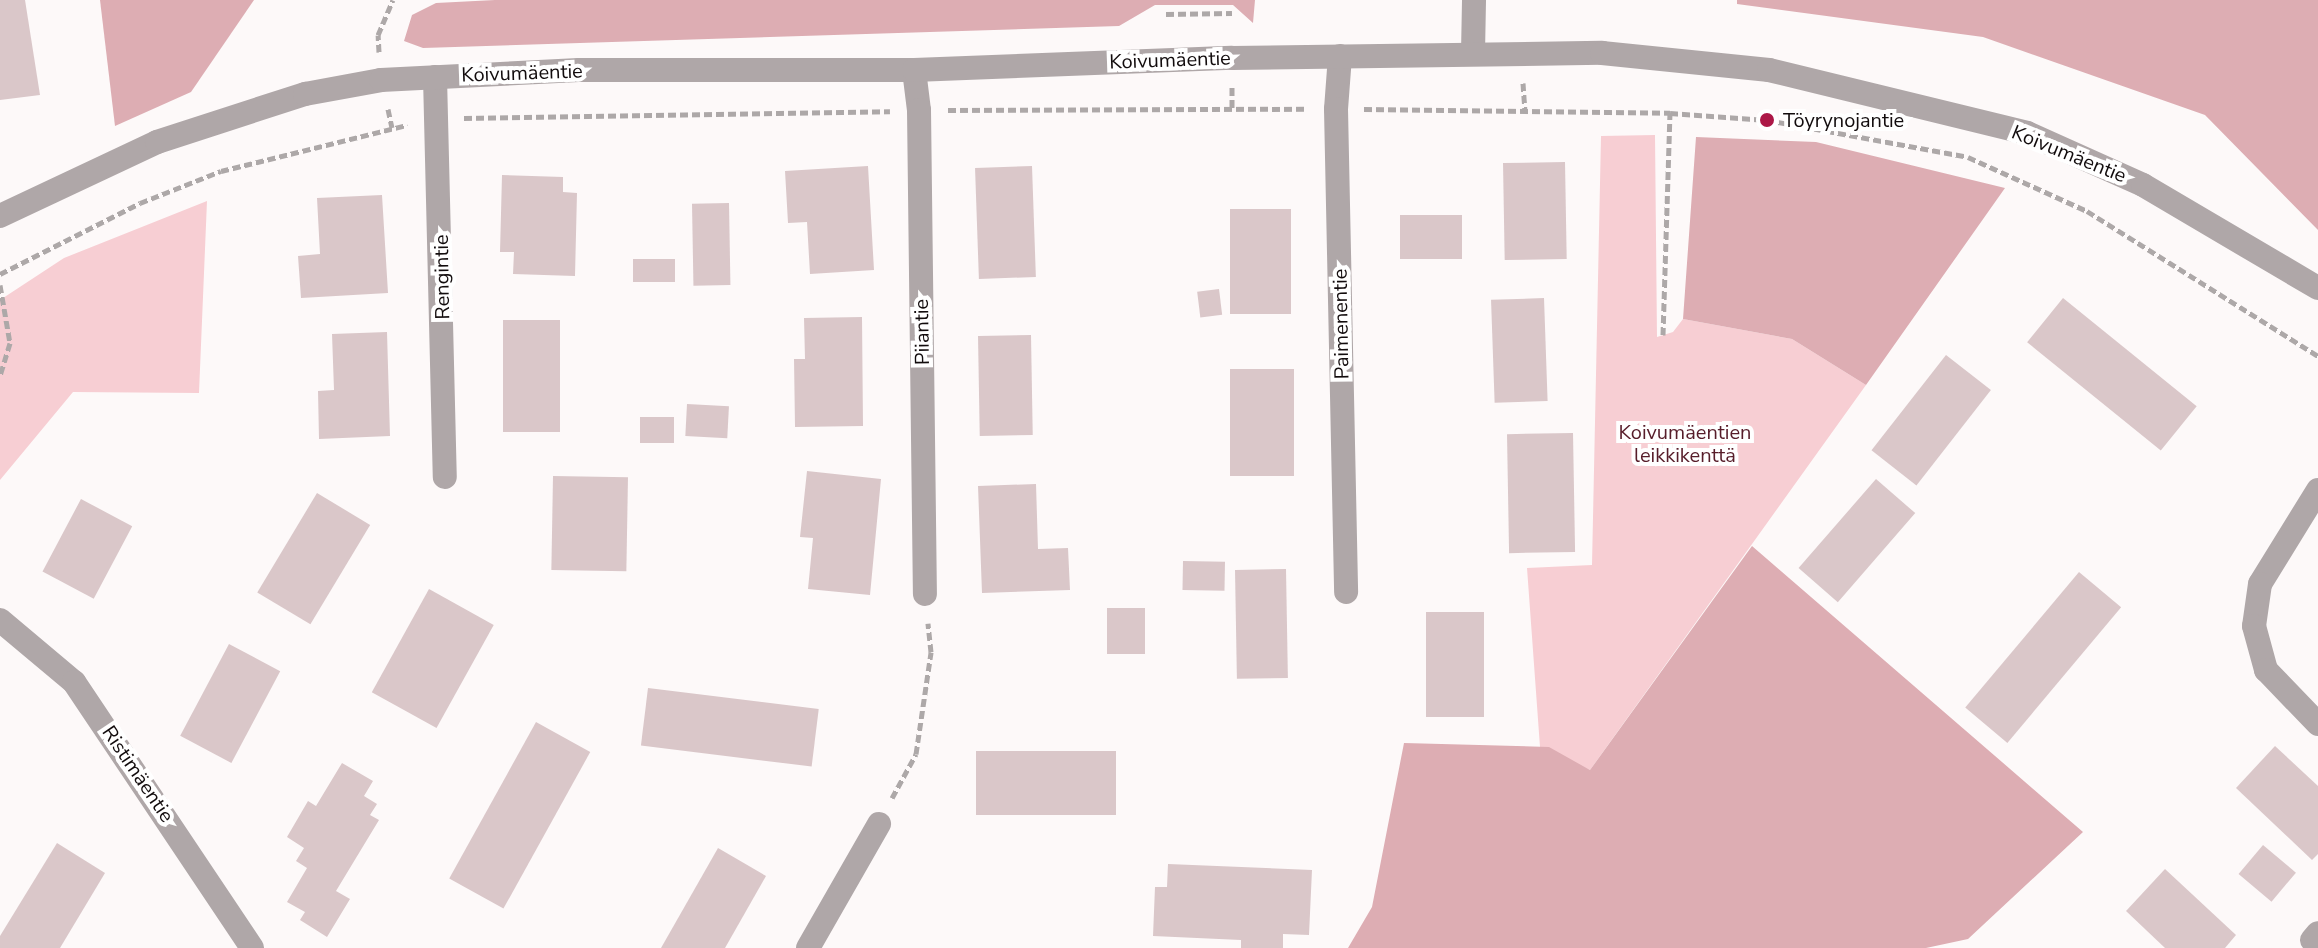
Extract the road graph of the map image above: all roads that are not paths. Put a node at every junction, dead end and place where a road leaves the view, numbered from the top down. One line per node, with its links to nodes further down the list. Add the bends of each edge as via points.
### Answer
1 (1474, 0): 2 (street)
2 (1473, 53): 3 (street, Koivumäentie); 7 (street, Koivumäentie, via 1602,53 1769,70 2027,133 2143,185)
3 (1340, 56): 4 (street, Koivumäentie); 10 (street, Paimenentie, via 1336,109)
4 (914, 70): 5 (street, Koivumäentie, via 579,70); 11 (street, Piiantie, via 919,110)
5 (435, 77): 6 (street, Koivumäentie, via 305,94 157,142); 8 (street, Rengintie)
6 (0, 216)
7 (2318, 288)
8 (445, 477)
9 (2318, 490): 13 (street, via 2260,584 2254,626 2266,670)
10 (1346, 592)
11 (925, 594)
12 (0, 620): 15 (street, Ristimäentie, via 74,682)
13 (2318, 724)
14 (879, 824): 16 (street)
15 (252, 948)
16 (808, 948)

